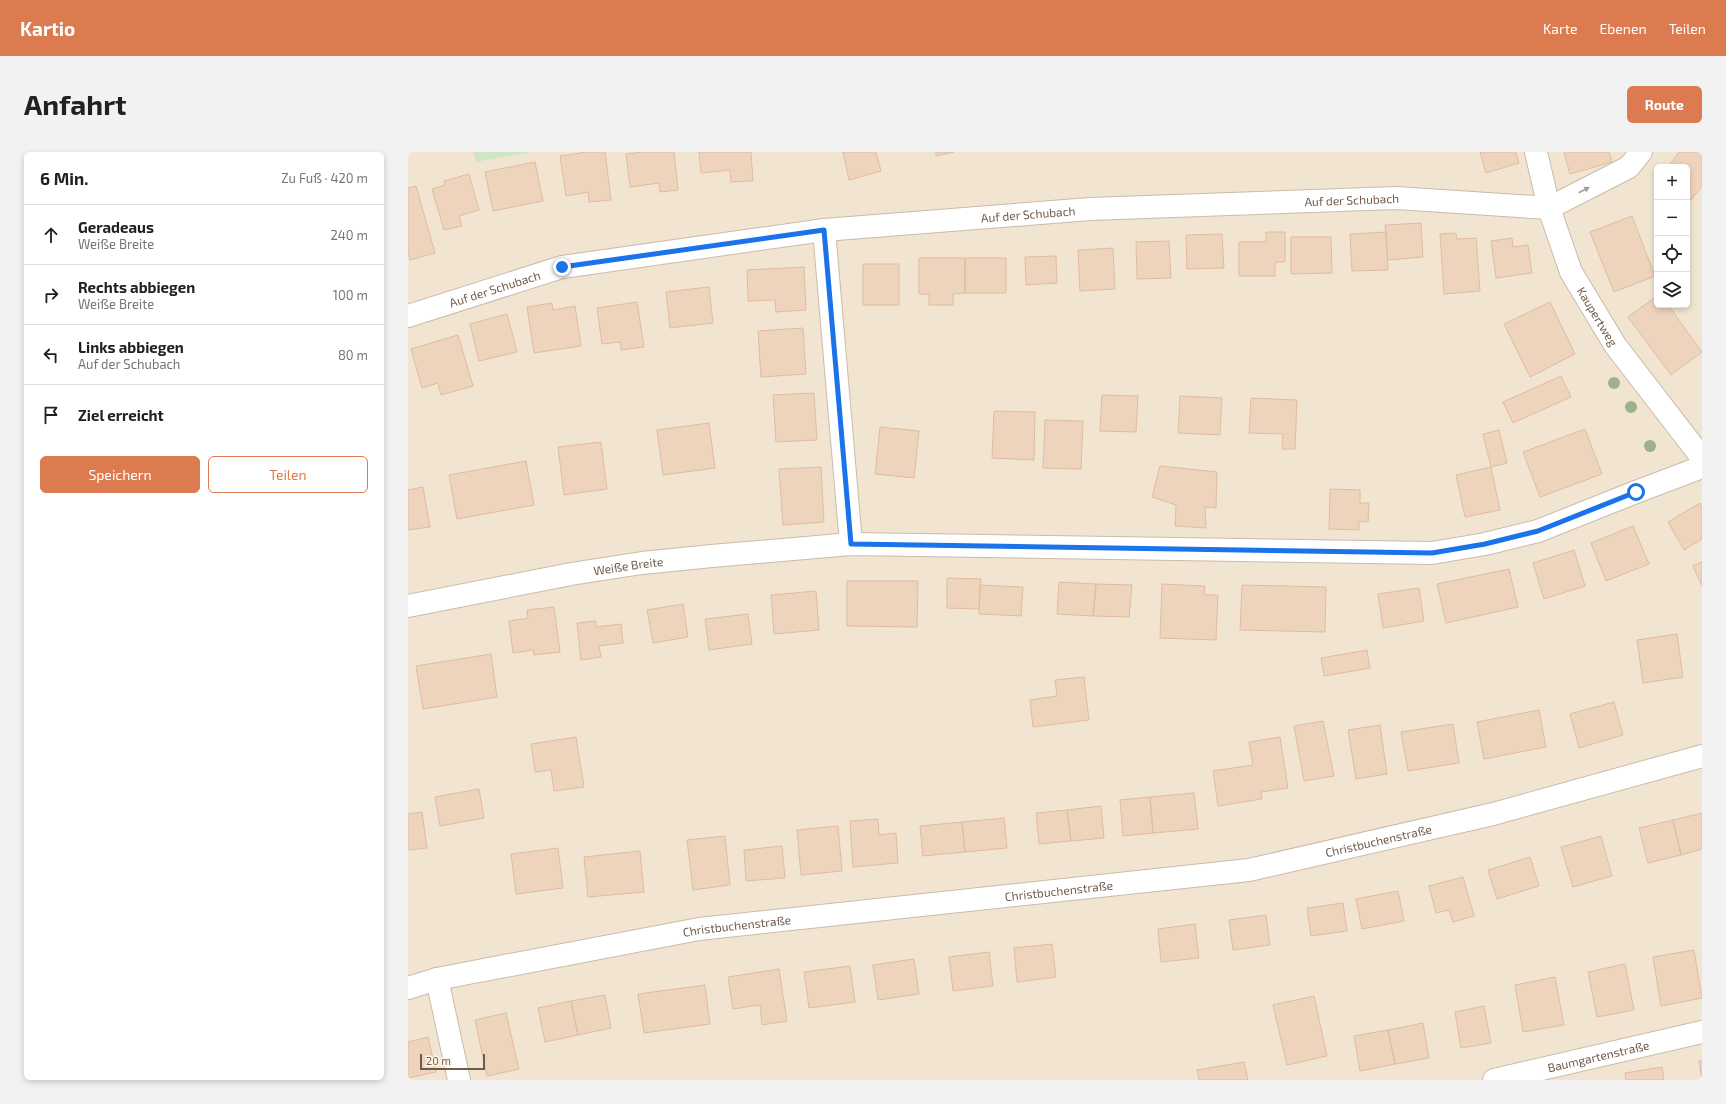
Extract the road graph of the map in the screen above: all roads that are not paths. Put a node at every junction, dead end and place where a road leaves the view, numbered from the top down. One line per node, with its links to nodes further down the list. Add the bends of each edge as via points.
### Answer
1 (1536, 152): 3 (street, Kaupertweg)
2 (1641, 152): 3 (street, one-way to 2, via 1629,167)
3 (1549, 208): 4 (street, Auf der Schubach, via 1396,198 1090,209); 6 (street, Kaupertweg, via 1571,272 1615,345)
4 (824, 230): 5 (street, Auf der Schubach, via 562,267); 8 (street)
5 (408, 316)
6 (1702, 458)
7 (1702, 467): 8 (street, Weiße Breite, via 1538,531 1432,553)
8 (851, 544): 9 (street, Weiße Breite, via 642,563 571,574)
9 (408, 606)
10 (1702, 756): 11 (street, Christbuchenstraße, via 1493,814 1249,870 700,929)
11 (437, 979): 12 (street, Christbuchenstraße); 14 (street)
12 (408, 988)
13 (1702, 1032): 15 (street, Baumgartenstraße)
14 (458, 1080)
15 (1494, 1080)

